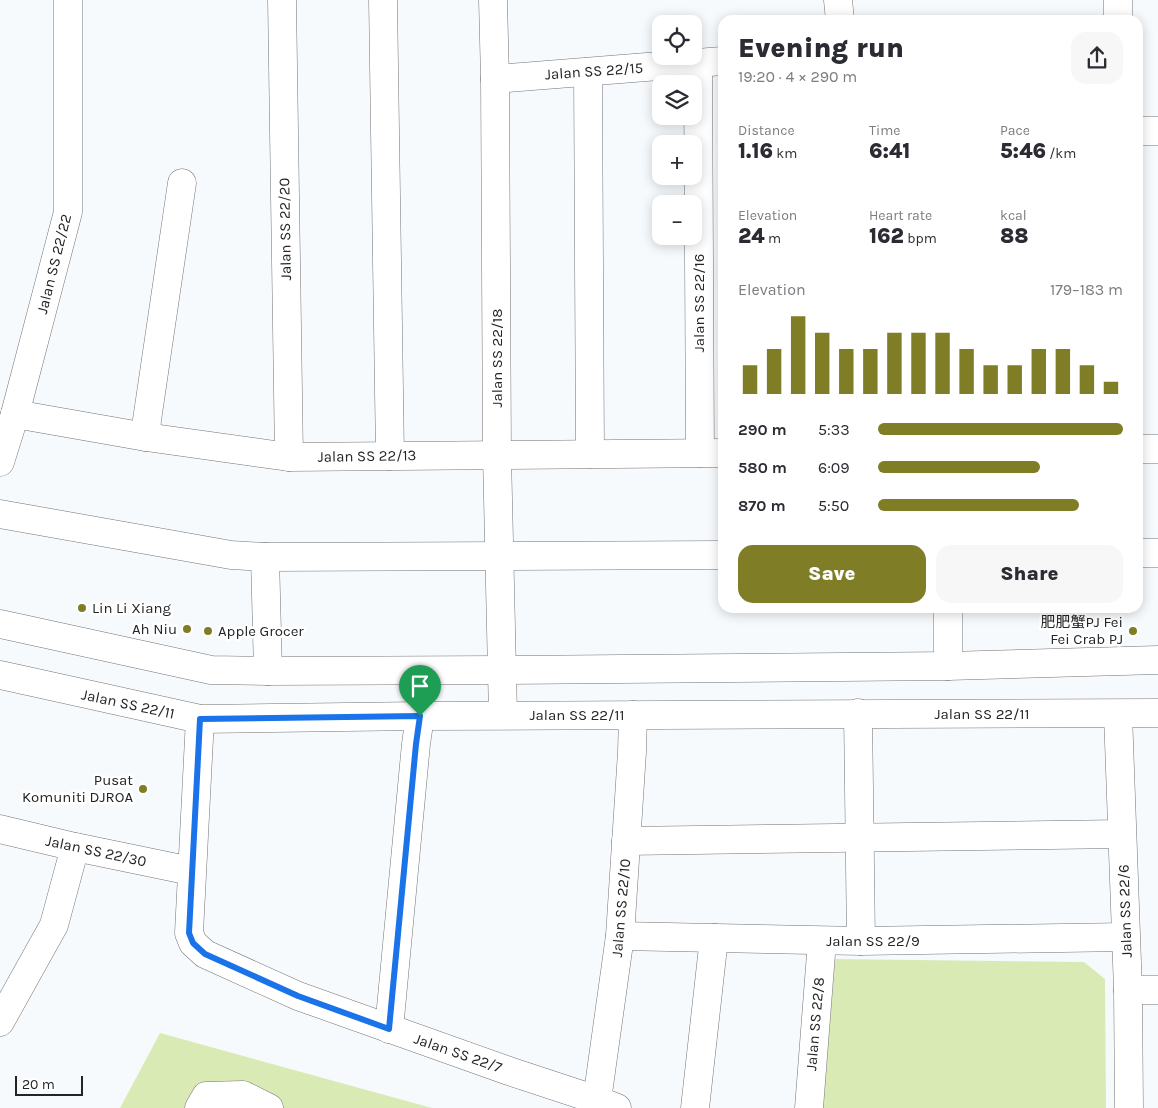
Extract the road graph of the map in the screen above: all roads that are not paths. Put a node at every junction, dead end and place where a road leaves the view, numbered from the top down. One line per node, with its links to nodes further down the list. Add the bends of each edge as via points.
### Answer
1 (68, 0): 15 (street, Jalan SS 22/22, via 68,212)
2 (282, 0): 23 (street, Jalan SS 22/20)
3 (383, 0): 22 (street)
4 (493, 0): 11 (street, Jalan SS 22/18)
5 (838, 0): 7 (street)
6 (1118, 0): 8 (street)
7 (840, 15)
8 (1118, 15)
9 (710, 62): 10 (street, Jalan SS 22/15); 19 (street, Jalan SS 22/16)
10 (588, 72): 11 (street, Jalan SS 22/15); 20 (street)
11 (495, 79): 21 (street, Jalan SS 22/18)
12 (1143, 131): 13 (street)
13 (1158, 131)
14 (182, 183): 16 (street)
15 (15, 414): 16 (street, Jalan SS 22/13); 24 (street, Jalan SS 22/22)
16 (146, 437): 23 (street, Jalan SS 22/13)
17 (1143, 449): 18 (street)
18 (1158, 449)
19 (712, 453): 20 (street, Jalan SS 22/13)
20 (590, 454): 21 (street, Jalan SS 22/13)
21 (497, 455): 22 (street, Jalan SS 22/13); 29 (street, Jalan SS 22/18)
22 (390, 456): 23 (street, Jalan SS 22/13)
23 (289, 457)
24 (0, 459)
25 (0, 514): 30 (street, via 231,555)
26 (1143, 553): 27 (street)
27 (1158, 553)
28 (718, 555): 29 (street)
29 (500, 556): 30 (street); 35 (street, Jalan SS 22/18)
30 (265, 557): 36 (street)
31 (948, 613): 34 (street)
32 (0, 624): 36 (street, via 211,670)
33 (1158, 660): 34 (street)
34 (948, 666): 35 (street)
35 (501, 670): 36 (street); 41 (street, Jalan SS 22/18)
36 (268, 671)
37 (0, 675): 44 (street, Jalan SS 22/11)
38 (1158, 713): 40 (street, Jalan SS 22/11)
39 (858, 714): 40 (street, Jalan SS 22/11); 42 (street, Jalan SS 22/11); 47 (street)
40 (1118, 714): 46 (street, Jalan SS 22/6)
41 (503, 715): 42 (street, Jalan SS 22/11); 43 (street, Jalan SS 22/11)
42 (633, 715): 48 (street, Jalan SS 22/10)
43 (420, 716): 44 (street, Jalan SS 22/11); 59 (street)
44 (200, 719): 50 (street)
45 (0, 829): 49 (street, Jalan SS 22/30)
46 (1122, 834): 47 (street); 52 (street, Jalan SS 22/6)
47 (860, 838): 48 (street); 55 (street)
48 (626, 841): 51 (street, Jalan SS 22/10)
49 (75, 847): 50 (street, Jalan SS 22/30); 58 (street, via 54,925)
50 (191, 871): 59 (street, Jalan SS 22/7, via 189,933 193,943 205,954 298,996)
51 (620, 936): 53 (street, Jalan SS 22/9); 60 (street, Jalan SS 22/10)
52 (1125, 937): 55 (street, Jalan SS 22/9); 56 (street, Jalan SS 22/6)
53 (714, 938): 54 (street, Jalan SS 22/9); 63 (street)
54 (822, 941): 55 (street, Jalan SS 22/9); 64 (street, Jalan SS 22/8)
55 (861, 942)
56 (1128, 990): 57 (street); 65 (street, Jalan SS 22/6)
57 (1158, 990)
58 (0, 1022)
59 (389, 1029): 60 (street, Jalan SS 22/7)
60 (607, 1104)
61 (199, 1108): 62 (street, via 206,1096 242,1095)
62 (269, 1108)
63 (695, 1108)
64 (808, 1108)
65 (1128, 1108)

